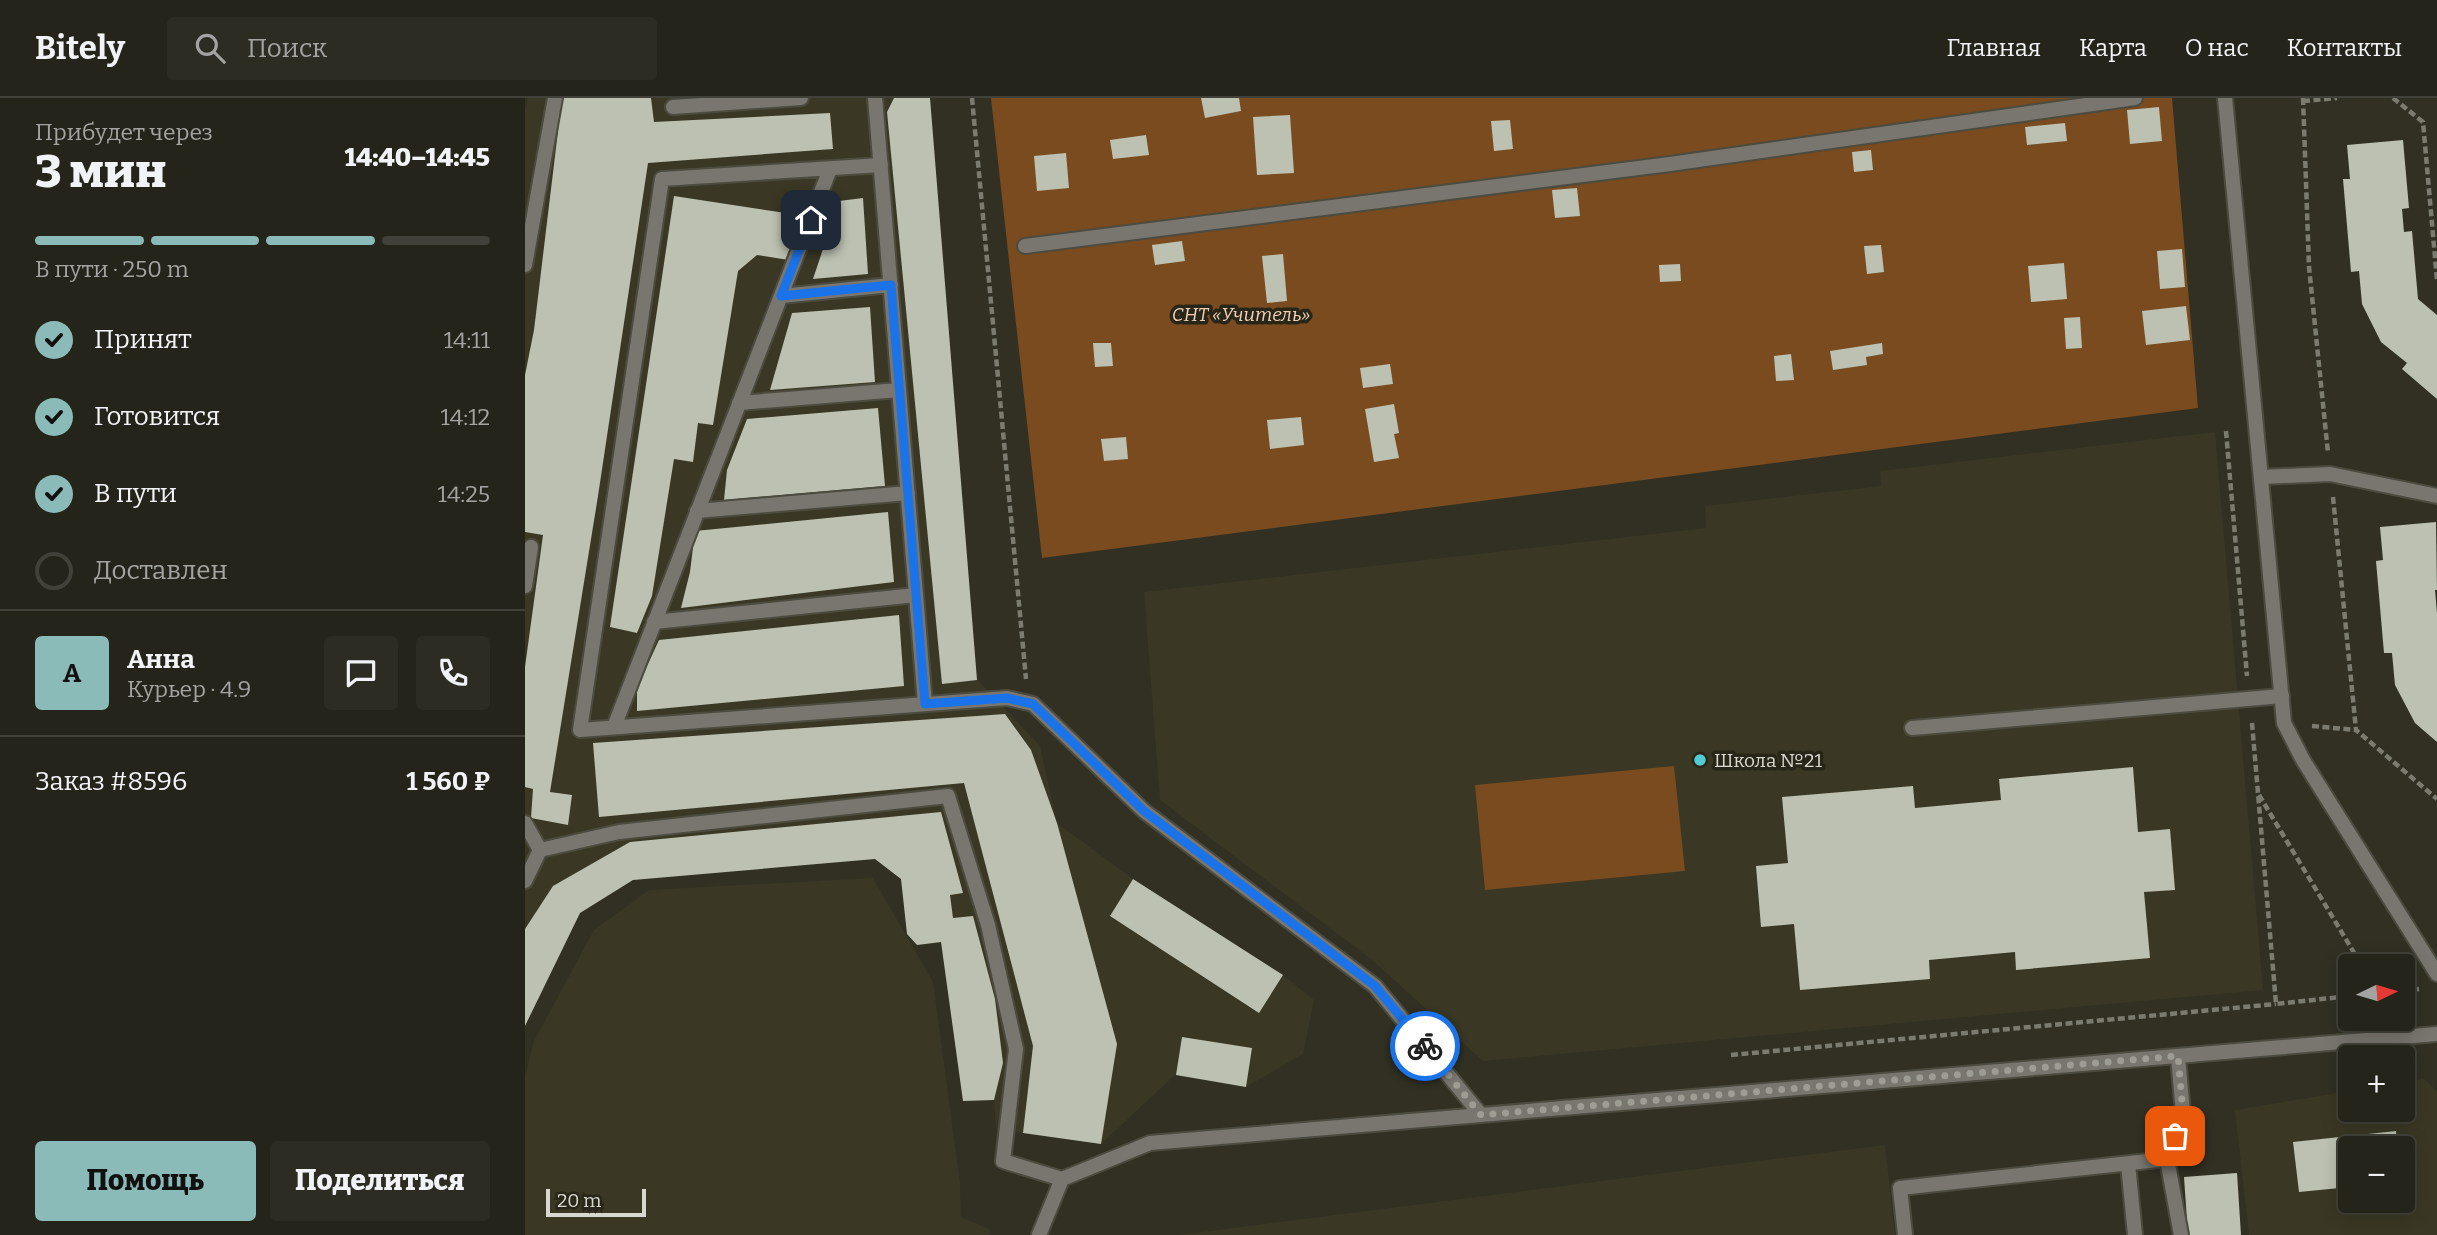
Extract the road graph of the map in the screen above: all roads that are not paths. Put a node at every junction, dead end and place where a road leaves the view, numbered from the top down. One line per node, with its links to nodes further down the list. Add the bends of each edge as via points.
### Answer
1 (555, 98): 10 (street)
2 (801, 98): 6 (street)
3 (874, 98): 7 (street)
4 (2136, 98): 9 (street, via 1657,166)
5 (2225, 98): 15 (street)
6 (673, 107)
7 (881, 165): 8 (street); 11 (street)
8 (830, 169): 12 (street); 25 (street, via 662,179 580,730)
9 (1025, 246)
10 (525, 265)
11 (891, 285): 12 (street); 13 (street)
12 (781, 296): 14 (street)
13 (899, 390): 14 (street); 16 (street)
14 (739, 403): 18 (street)
15 (2262, 477): 17 (street, via 2330,474); 23 (street)
16 (908, 493): 18 (street); 21 (street)
17 (2437, 496)
18 (697, 512): 22 (street)
19 (531, 547): 20 (street)
20 (525, 586)
21 (916, 595): 22 (street); 24 (street)
22 (654, 622): 25 (street)
23 (2282, 696): 26 (street); 30 (street, via 2284,723 2303,761)
24 (925, 704): 25 (street); 33 (street, via 1007,698 1033,704 1144,811 1375,986)
25 (614, 727)
26 (1912, 728)
27 (525, 823): 28 (street)
28 (540, 850): 29 (street); 36 (street, via 619,832 948,796 988,925 1016,1049 1003,1161)
29 (525, 881)
30 (2437, 974)
31 (2437, 1034): 32 (street)
32 (2178, 1056): 33 (street); 34 (street, via 2183,1113)
33 (1481, 1115): 36 (street, via 1150,1143)
34 (2167, 1159): 35 (street); 40 (street)
35 (2127, 1164): 38 (street, via 1900,1188); 39 (street)
36 (1062, 1179): 37 (street)
37 (1039, 1235)
38 (1905, 1235)
39 (2135, 1235)
40 (2181, 1235)

